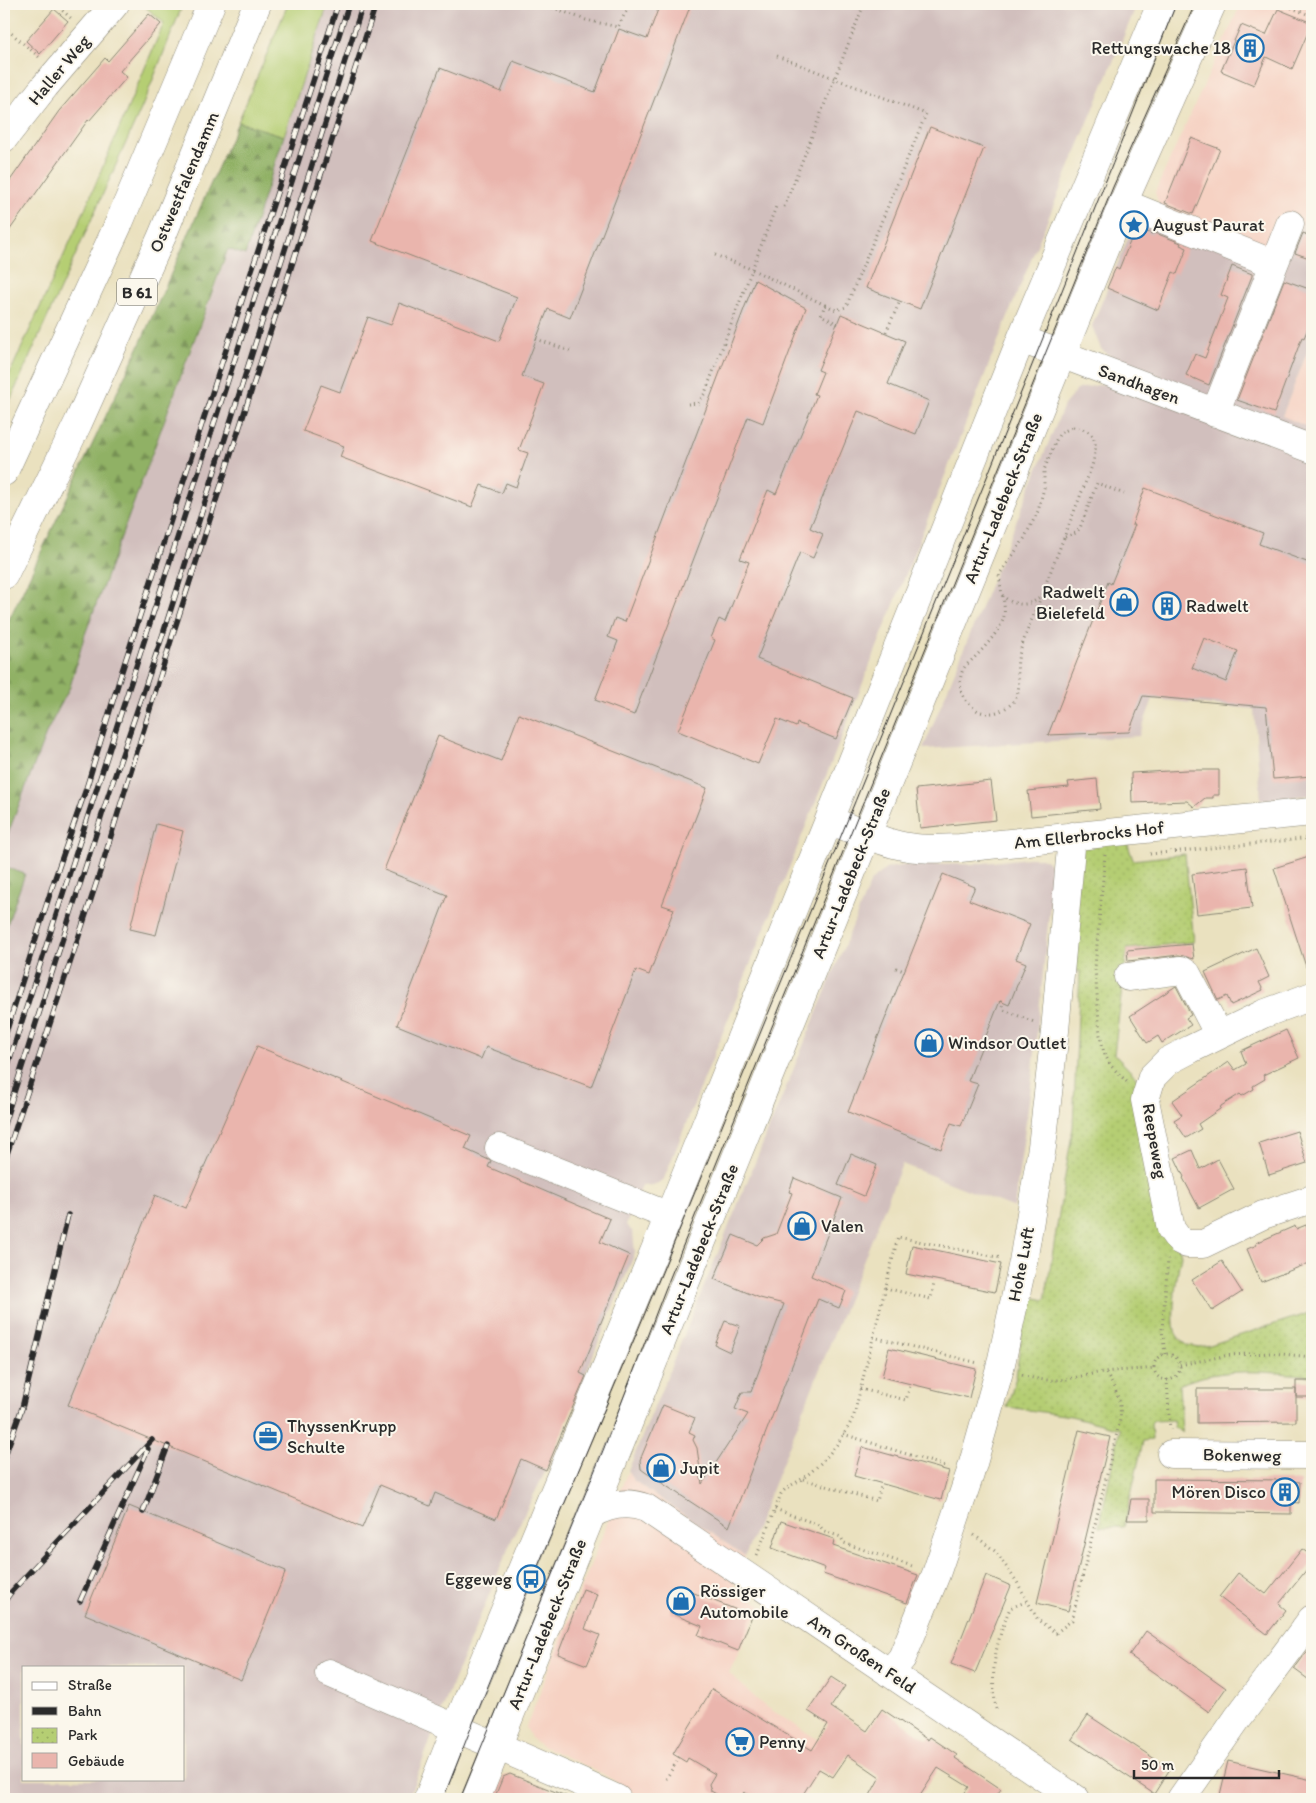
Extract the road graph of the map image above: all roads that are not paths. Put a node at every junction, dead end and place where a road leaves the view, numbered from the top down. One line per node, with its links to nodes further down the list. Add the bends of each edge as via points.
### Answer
1 (116, 4): 6 (main road, Haller Weg)
2 (211, 4): 14 (main road, B 61, via 119,223)
3 (257, 4): 15 (main road, Ostwestfalendamm / B 61, via 158,245 78,423)
4 (1161, 4): 10 (main road)
5 (1212, 4): 7 (main road, Artur-Ladebeck-Straße)
6 (4, 138)
7 (1123, 203): 9 (main road); 11 (main road, Artur-Ladebeck-Straße)
8 (1290, 224): 9 (main road)
9 (1274, 264): 12 (main road)
10 (1021, 339): 11 (main road, Sandhagen); 17 (main road)
11 (1062, 355): 12 (main road, Sandhagen); 18 (main road, Artur-Ladebeck-Straße)
12 (1216, 413): 13 (main road, Sandhagen)
13 (1312, 449)
14 (4, 472)
15 (4, 576)
16 (1312, 812): 19 (main road, Am Ellerbrocks Hof)
17 (829, 820): 18 (main road, Am Ellerbrocks Hof); 25 (main road)
18 (867, 835): 19 (main road, Am Ellerbrocks Hof, via 900,846 930,849); 28 (main road, Artur-Ladebeck-Straße)
19 (1072, 836): 31 (main road, Hohe Luft, via 1042,1146 1023,1262 1000,1368 970,1474 936,1574 902,1658)
20 (1128, 977): 22 (main road, via 1180,970 1187,974)
21 (1312, 996): 22 (main road, Reepeweg)
22 (1219, 1035): 24 (main road, Reepeweg, via 1168,1062 1152,1077 1145,1100 1171,1229 1179,1240 1187,1244 1203,1244 1262,1215)
23 (499, 1148): 25 (main road)
24 (1312, 1199)
25 (669, 1216): 32 (main road)
26 (1171, 1454): 27 (main road, Bokenweg)
27 (1312, 1455)
28 (592, 1514): 31 (main road, Am Großen Feld, via 609,1506 630,1504 646,1508); 33 (main road, Artur-Ladebeck-Straße)
29 (1312, 1619): 38 (main road)
30 (328, 1673): 32 (main road)
31 (889, 1673): 37 (main road, Am Großen Feld)
32 (456, 1728): 33 (main road); 34 (main road)
33 (497, 1746): 35 (main road, Artur-Ladebeck-Straße); 36 (main road)
34 (428, 1799)
35 (476, 1799)
36 (617, 1799)
37 (1076, 1799)
38 (1181, 1799)

